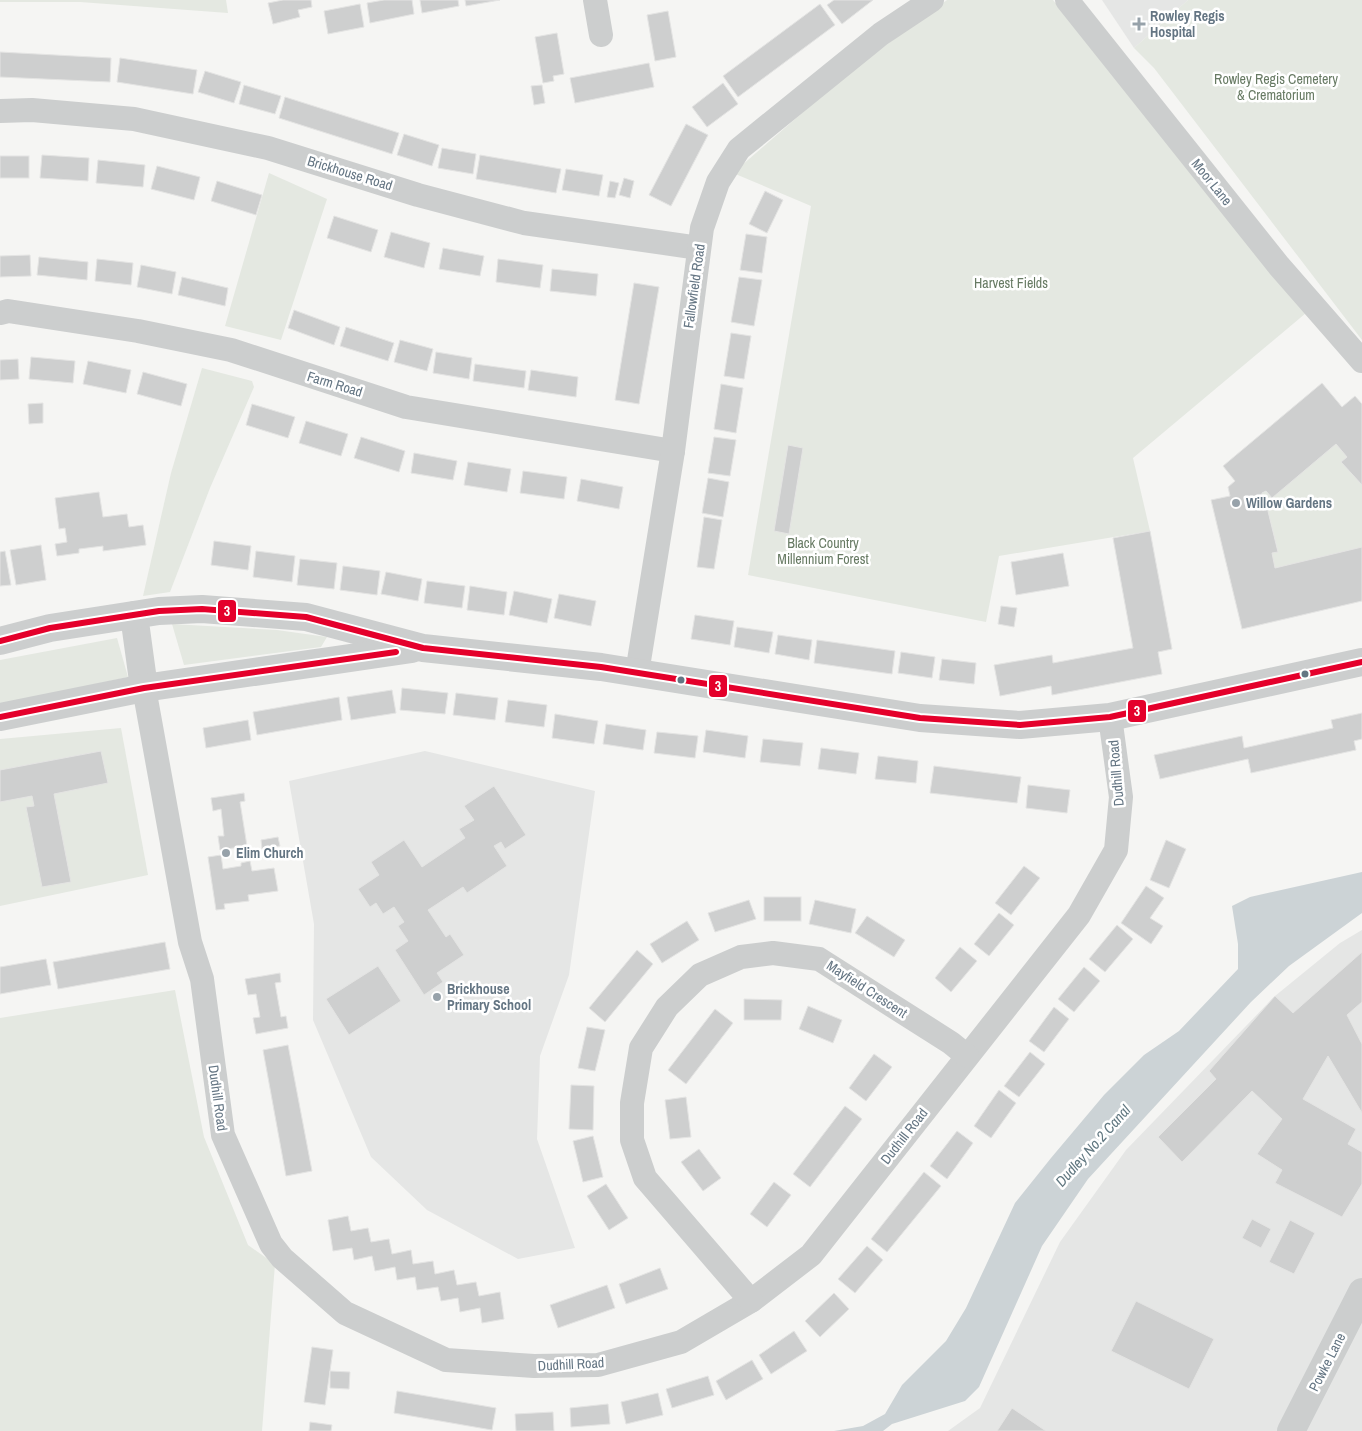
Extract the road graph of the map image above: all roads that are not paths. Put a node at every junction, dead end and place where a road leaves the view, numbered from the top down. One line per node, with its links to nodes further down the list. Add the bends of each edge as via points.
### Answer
1 (595, 0): 4 (street)
2 (932, 0): 6 (street, Fallowfield Road, via 881,34 739,149 718,182 702,228)
3 (1067, 0): 8 (street, Moor Lane, via 1279,266)
4 (601, 36)
5 (0, 111): 6 (street, Brickhouse Road, via 32,110 134,119 268,148 418,194 524,222)
6 (699, 248): 9 (street, Fallowfield Road)
7 (0, 313): 9 (street, Farm Road, via 8,311 138,331 231,350 406,407)
8 (1362, 361)
9 (672, 451): 14 (street, Fallowfield Road)
10 (134, 615): 11 (street, via 50,628); 12 (street, via 202,609 306,617); 15 (street)
11 (0, 641)
12 (424, 648): 14 (street); 15 (street)
13 (1362, 662): 17 (street)
14 (637, 673): 17 (street, via 920,718 1020,725)
15 (144, 688): 16 (street); 20 (street, Dudhill Road, via 190,942 202,979 223,1135 262,1226 282,1258 345,1314 446,1360 534,1366 598,1365 681,1342)
16 (0, 717)
17 (1110, 717): 18 (street, Dudhill Road, via 1121,797 1116,850 1080,915)
18 (967, 1056): 20 (street, Dudhill Road, via 811,1255); 20 (street, Mayfield Crescent, via 819,959 773,953 741,957 700,975 667,1007 641,1048 632,1103 632,1140 645,1178)
19 (1362, 1292): 21 (street, Powke Lane)
20 (751, 1301)
21 (1291, 1431)

